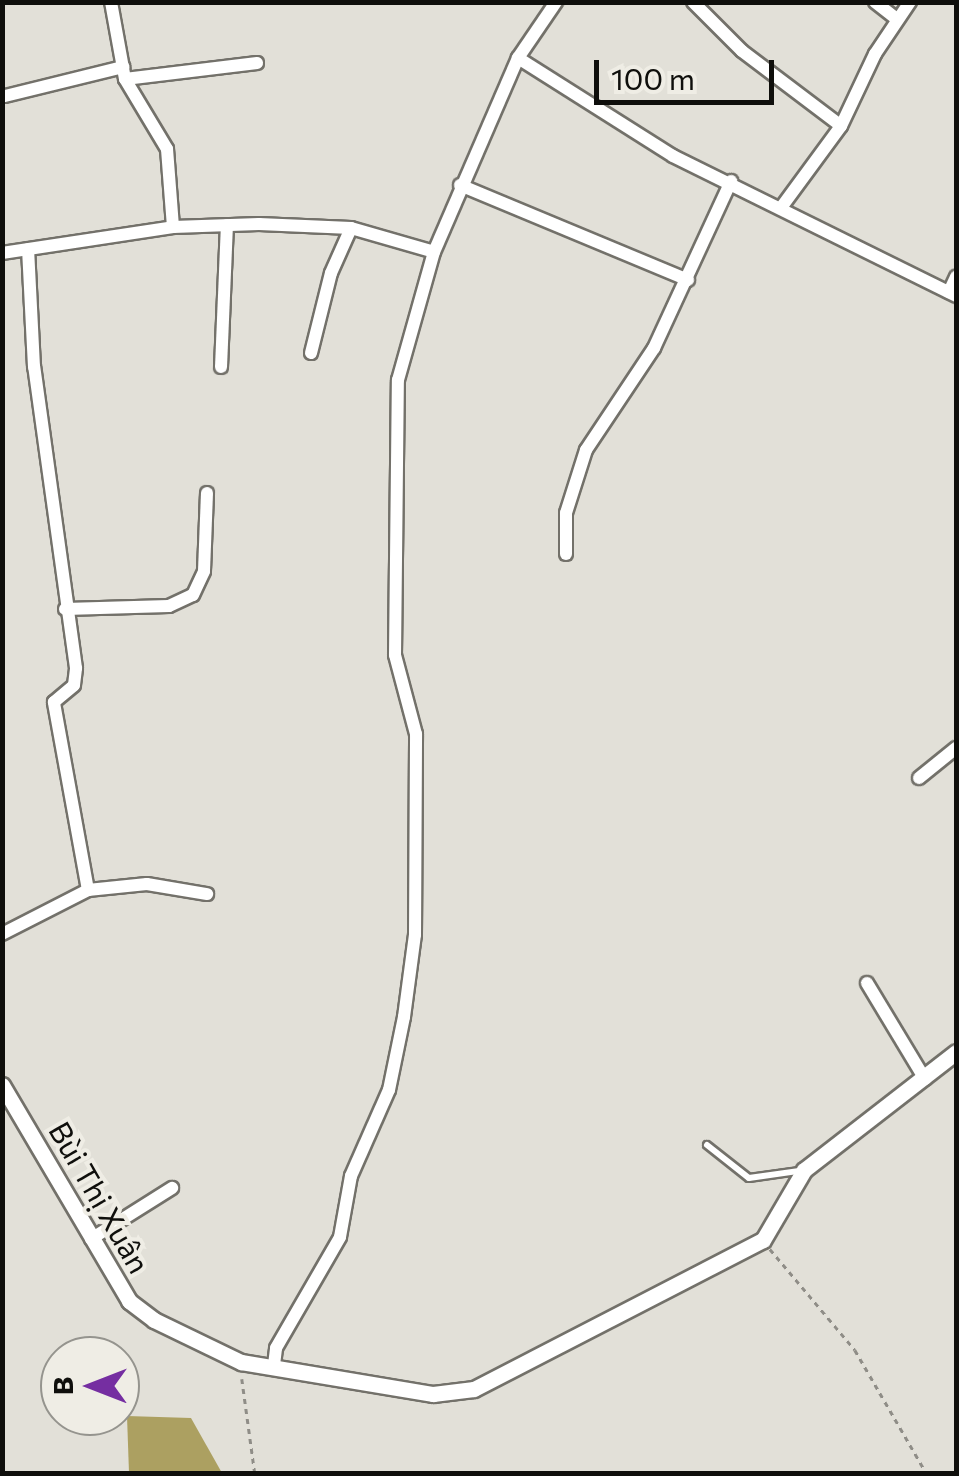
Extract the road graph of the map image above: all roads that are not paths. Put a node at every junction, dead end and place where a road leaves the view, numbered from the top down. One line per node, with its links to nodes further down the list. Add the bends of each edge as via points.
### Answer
1 (111, 2): 9 (street)
2 (556, 2): 7 (street)
3 (693, 2): 11 (street, via 752,60)
4 (875, 2): 6 (street)
5 (910, 2): 6 (street)
6 (896, 19): 11 (street)
7 (518, 58): 12 (street, via 673,156); 13 (street)
8 (257, 63): 9 (street)
9 (124, 73): 10 (street); 16 (street, via 168,150)
10 (6, 96)
11 (841, 126): 14 (street)
12 (731, 181): 14 (street); 22 (street)
13 (460, 185): 19 (street); 22 (street)
14 (783, 206): 23 (street)
15 (228, 226): 16 (street); 17 (street); 25 (street)
16 (173, 227): 18 (street)
17 (351, 228): 19 (street); 24 (street, via 331,272)
18 (28, 249): 20 (street); 28 (street, via 34,367)
19 (434, 252): 42 (street, via 398,380 395,655 416,734 415,935 404,1018 389,1090 351,1176 340,1238 276,1348)
20 (2, 254)
21 (956, 277): 23 (street)
22 (688, 280): 27 (street, via 643,367 586,450 566,513)
23 (953, 294)
24 (311, 353)
25 (221, 367)
26 (207, 493): 28 (street, via 204,571 194,595 169,606)
27 (566, 554)
28 (65, 609): 31 (street, via 74,685 54,702)
29 (956, 748): 30 (street)
30 (919, 778)
31 (88, 890): 32 (street, via 146,884); 33 (street)
32 (208, 894)
33 (2, 934)
34 (867, 983): 36 (street)
35 (956, 1052): 36 (street)
36 (924, 1079): 39 (street)
37 (2, 1085): 41 (street, Bùi Thị Xuân)
38 (707, 1145): 39 (lane, via 749,1178)
39 (804, 1170): 42 (street, Bùi Thị Xuân, via 763,1240 474,1389 433,1394)
40 (172, 1188): 41 (street)
41 (90, 1239): 42 (street, Bùi Thị Xuân, via 129,1301 241,1362)
42 (274, 1365)

